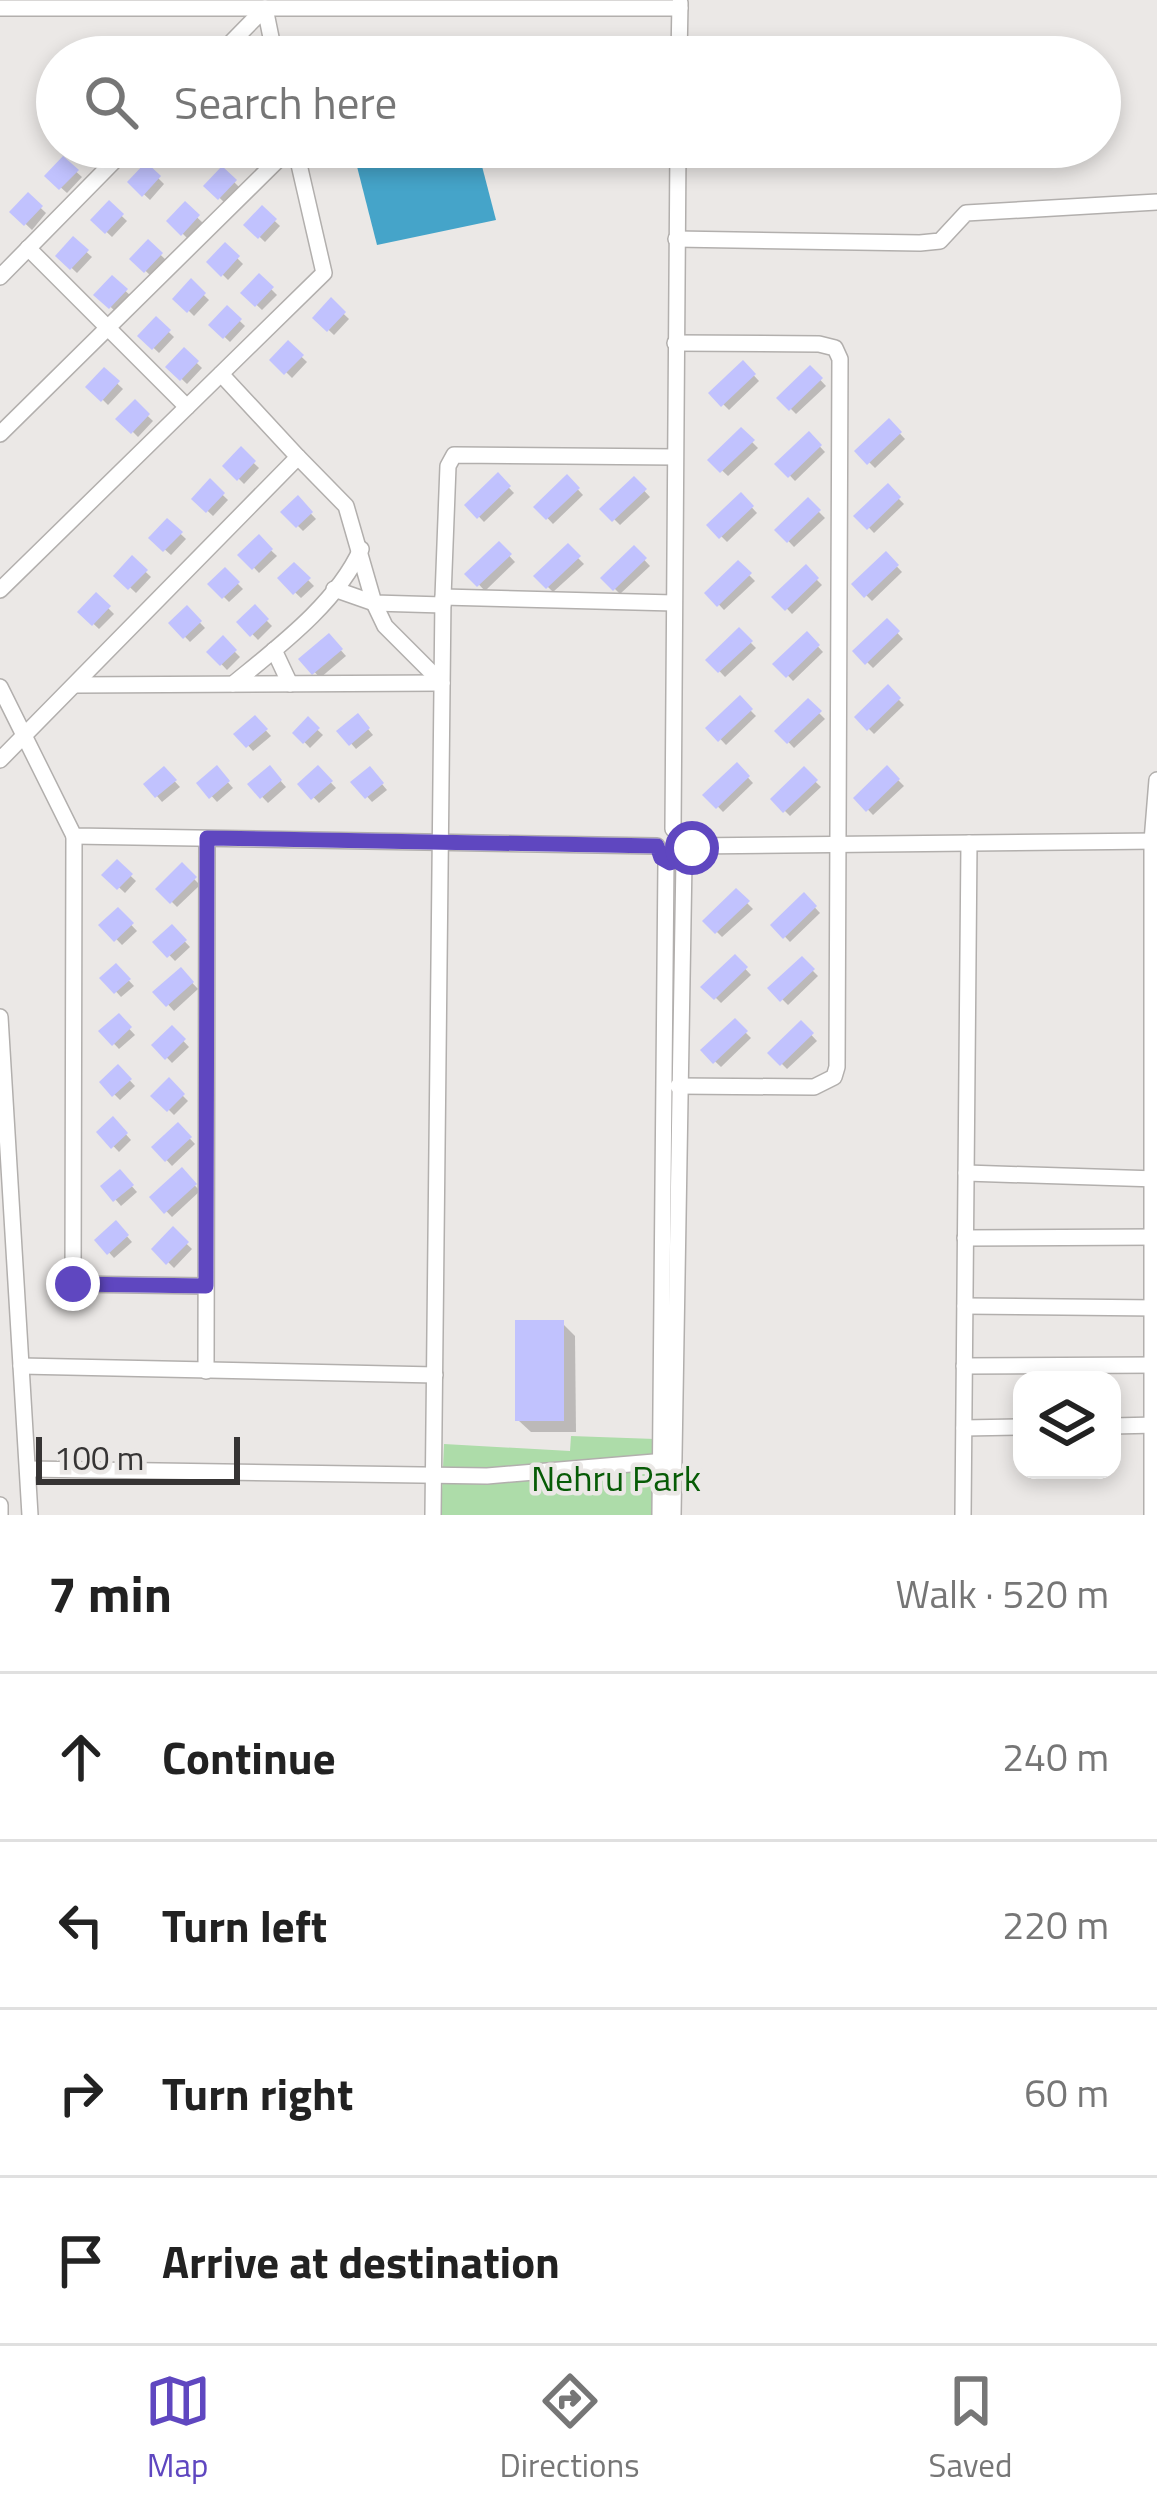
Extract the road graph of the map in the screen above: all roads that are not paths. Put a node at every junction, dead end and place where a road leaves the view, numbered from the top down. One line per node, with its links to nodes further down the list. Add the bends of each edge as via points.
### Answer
1 (174, 3): 2 (street); 8 (street)
2 (37, 4): 7 (street)
3 (320, 4): 4 (street); 8 (street)
4 (402, 4): 5 (street)
5 (540, 4): 6 (street)
6 (680, 4): 11 (street)
7 (0, 8)
8 (265, 8): 9 (street); 10 (street)
9 (238, 36)
10 (271, 36)
11 (679, 36)
12 (107, 168): 18 (street)
13 (271, 168): 20 (street)
14 (298, 168): 22 (street, via 324,273)
15 (678, 168): 17 (street)
16 (1157, 202): 17 (street, via 966,213 940,241 920,243)
17 (676, 239): 21 (street)
18 (28, 248): 19 (street); 20 (street)
19 (0, 277)
20 (108, 327): 23 (street); 24 (street)
21 (675, 343): 26 (street); 48 (street, via 819,344 835,348 839,359)
22 (220, 374): 23 (street); 25 (street)
23 (187, 407): 29 (street)
24 (0, 434)
25 (298, 457): 27 (street, via 346,506); 37 (street)
26 (675, 457): 30 (street, via 454,455); 32 (street)
27 (361, 549): 28 (street); 31 (street)
28 (334, 589): 31 (street); 33 (street)
29 (0, 590)
30 (443, 601): 31 (street); 32 (street); 35 (street)
31 (374, 603): 35 (street, via 405,650)
32 (674, 603): 42 (street)
33 (274, 650): 34 (street); 36 (street)
34 (290, 683): 35 (street); 36 (street)
35 (442, 683): 46 (street)
36 (232, 684): 37 (street)
37 (76, 685): 39 (street)
38 (0, 687): 39 (street)
39 (25, 737): 40 (street); 43 (street)
40 (0, 760)
41 (1157, 780): 45 (street)
42 (673, 829): 49 (street, via 664,832); 49 (street, via 683,831)
43 (74, 836): 44 (street); 56 (street, via 73,1284)
44 (207, 838): 46 (street); 56 (street)
45 (1155, 841): 47 (street); 53 (street)
46 (441, 842): 49 (street); 63 (street)
47 (969, 843): 48 (street); 52 (street)
48 (837, 844): 49 (street); 51 (street, via 834,1077 814,1087)
49 (675, 853): 51 (street); 68 (street)
50 (0, 1017): 60 (street)
51 (678, 1086): 68 (street)
52 (966, 1173): 53 (street); 55 (street)
53 (1154, 1179): 54 (street)
54 (1154, 1237): 55 (street); 58 (street)
55 (965, 1238): 57 (street)
56 (206, 1286): 62 (street)
57 (965, 1306): 58 (street); 61 (street)
58 (1154, 1308): 59 (street)
59 (1154, 1365): 61 (street); 64 (street)
60 (21, 1366): 62 (street); 69 (street)
61 (964, 1366): 67 (street)
62 (206, 1371): 63 (street)
63 (435, 1375): 70 (street)
64 (1155, 1425): 65 (street); 78 (street)
65 (1121, 1426)
66 (1013, 1427): 67 (street)
67 (964, 1428): 77 (street)
68 (667, 1461): 70 (street); 75 (street); 76 (street)
69 (28, 1469): 70 (street); 73 (street)
70 (434, 1475): 74 (street)
71 (0, 1505): 72 (street)
72 (0, 1515)
73 (30, 1515)
74 (433, 1515)
75 (660, 1515)
76 (673, 1515)
77 (963, 1515)
78 (1151, 1515)

